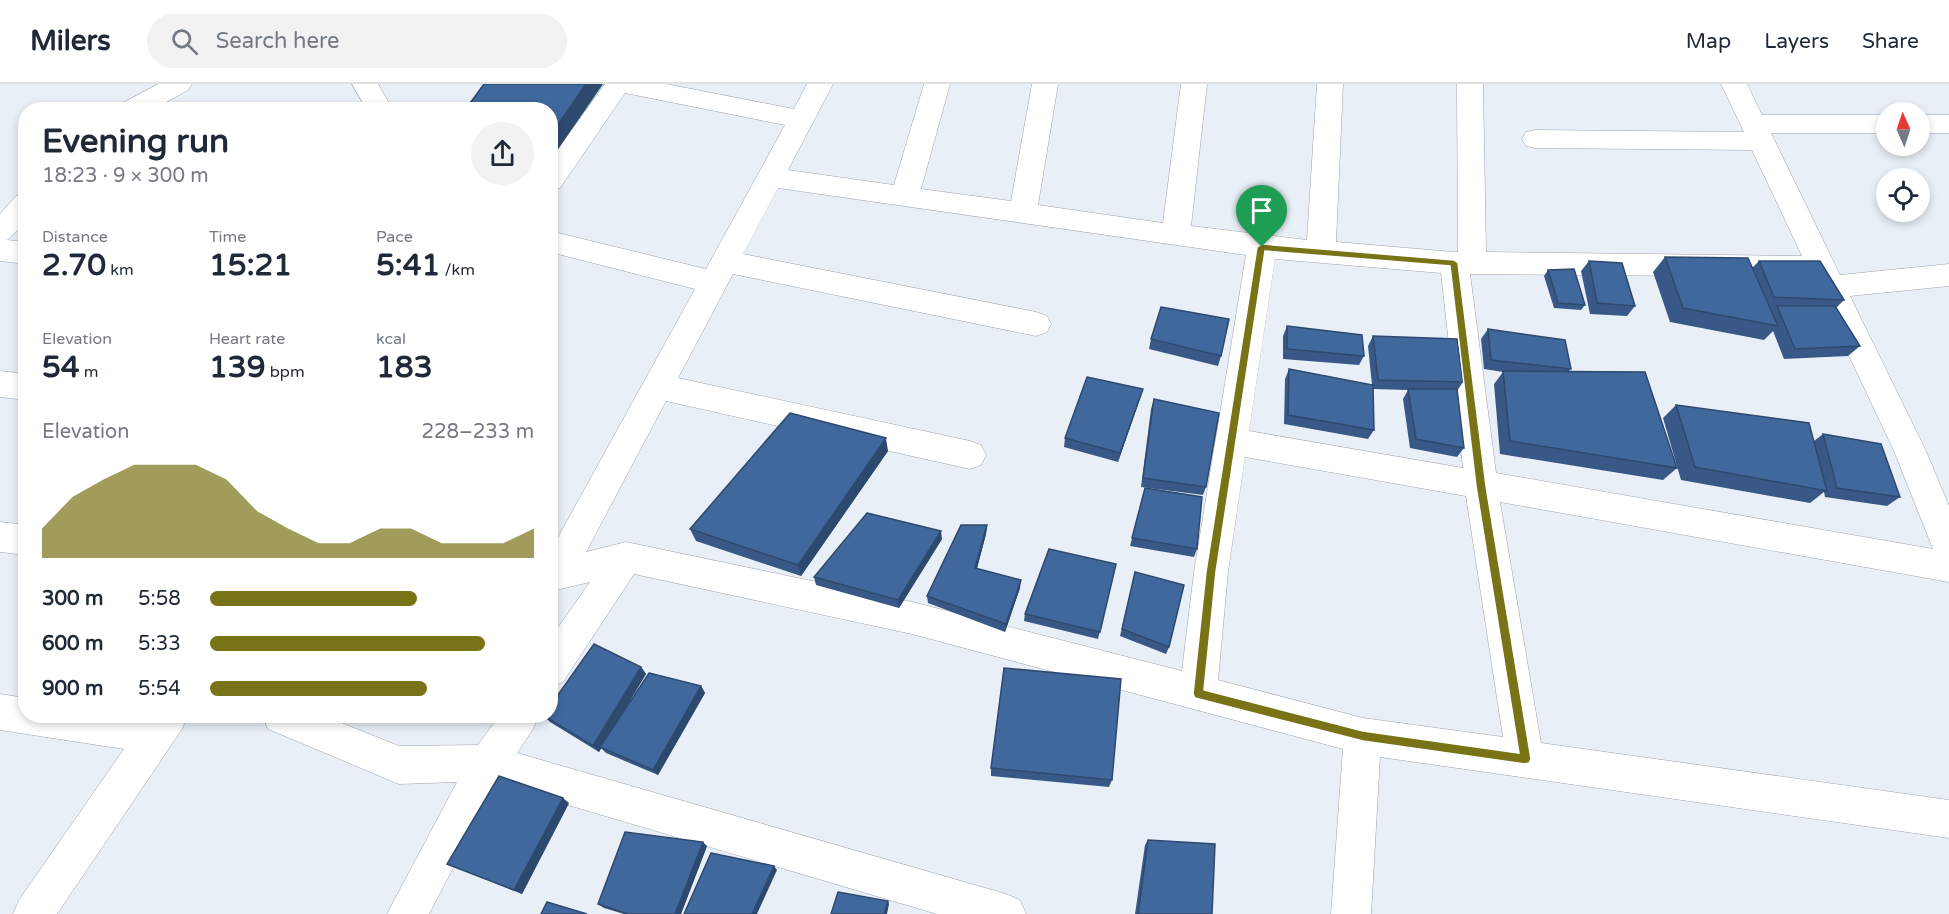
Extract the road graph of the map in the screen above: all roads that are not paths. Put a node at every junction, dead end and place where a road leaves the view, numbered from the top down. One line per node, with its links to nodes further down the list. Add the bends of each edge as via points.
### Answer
1 (179, 84): 11 (street)
2 (365, 84): 12 (street)
3 (620, 84): 13 (street); 19 (street)
4 (820, 84): 13 (street)
5 (937, 84): 21 (street)
6 (1046, 84): 23 (street)
7 (1194, 84): 25 (street)
8 (1330, 84): 30 (street)
9 (1470, 84): 31 (street)
10 (1734, 84): 17 (street)
11 (145, 102)
12 (375, 102)
13 (801, 119): 20 (street)
14 (1930, 124): 15 (street)
15 (1949, 124)
16 (1876, 125): 17 (street)
17 (1757, 133): 18 (street); 34 (street)
18 (1535, 139)
19 (558, 170)
20 (769, 177): 21 (street); 32 (street)
21 (905, 196): 23 (street)
22 (18, 212): 24 (street)
23 (1023, 213): 25 (street)
24 (0, 232)
25 (1176, 235): 27 (street)
26 (558, 242): 32 (street)
27 (1262, 247): 30 (street); 39 (street)
28 (0, 250): 29 (street)
29 (18, 252)
30 (1322, 252): 31 (street)
31 (1463, 263): 34 (street); 41 (street)
32 (718, 272): 35 (street); 38 (street)
33 (1949, 275): 34 (street)
34 (1826, 276): 44 (street, via 1910,451)
35 (1036, 324)
36 (0, 384): 37 (street)
37 (18, 386)
38 (657, 386): 40 (street); 46 (street)
39 (1230, 441): 41 (street); 50 (street)
40 (970, 456)
41 (1481, 486): 47 (street); 58 (street)
42 (0, 537): 43 (street)
43 (18, 539)
44 (1949, 546)
45 (626, 556): 48 (street); 49 (street); 50 (street, via 912,618)
46 (558, 566)
47 (1949, 567)
48 (558, 574)
49 (558, 658)
50 (1198, 694): 57 (street)
51 (0, 712): 52 (street)
52 (18, 714)
53 (127, 723): 56 (street)
54 (298, 723): 59 (street, via 399,765)
55 (515, 723): 59 (street)
56 (162, 726): 61 (street)
57 (1363, 736): 58 (street); 64 (street)
58 (1525, 759): 60 (street)
59 (488, 763): 62 (street); 63 (street)
60 (1949, 819)
61 (33, 914)
62 (407, 914)
63 (1006, 914)
64 (1351, 914)

